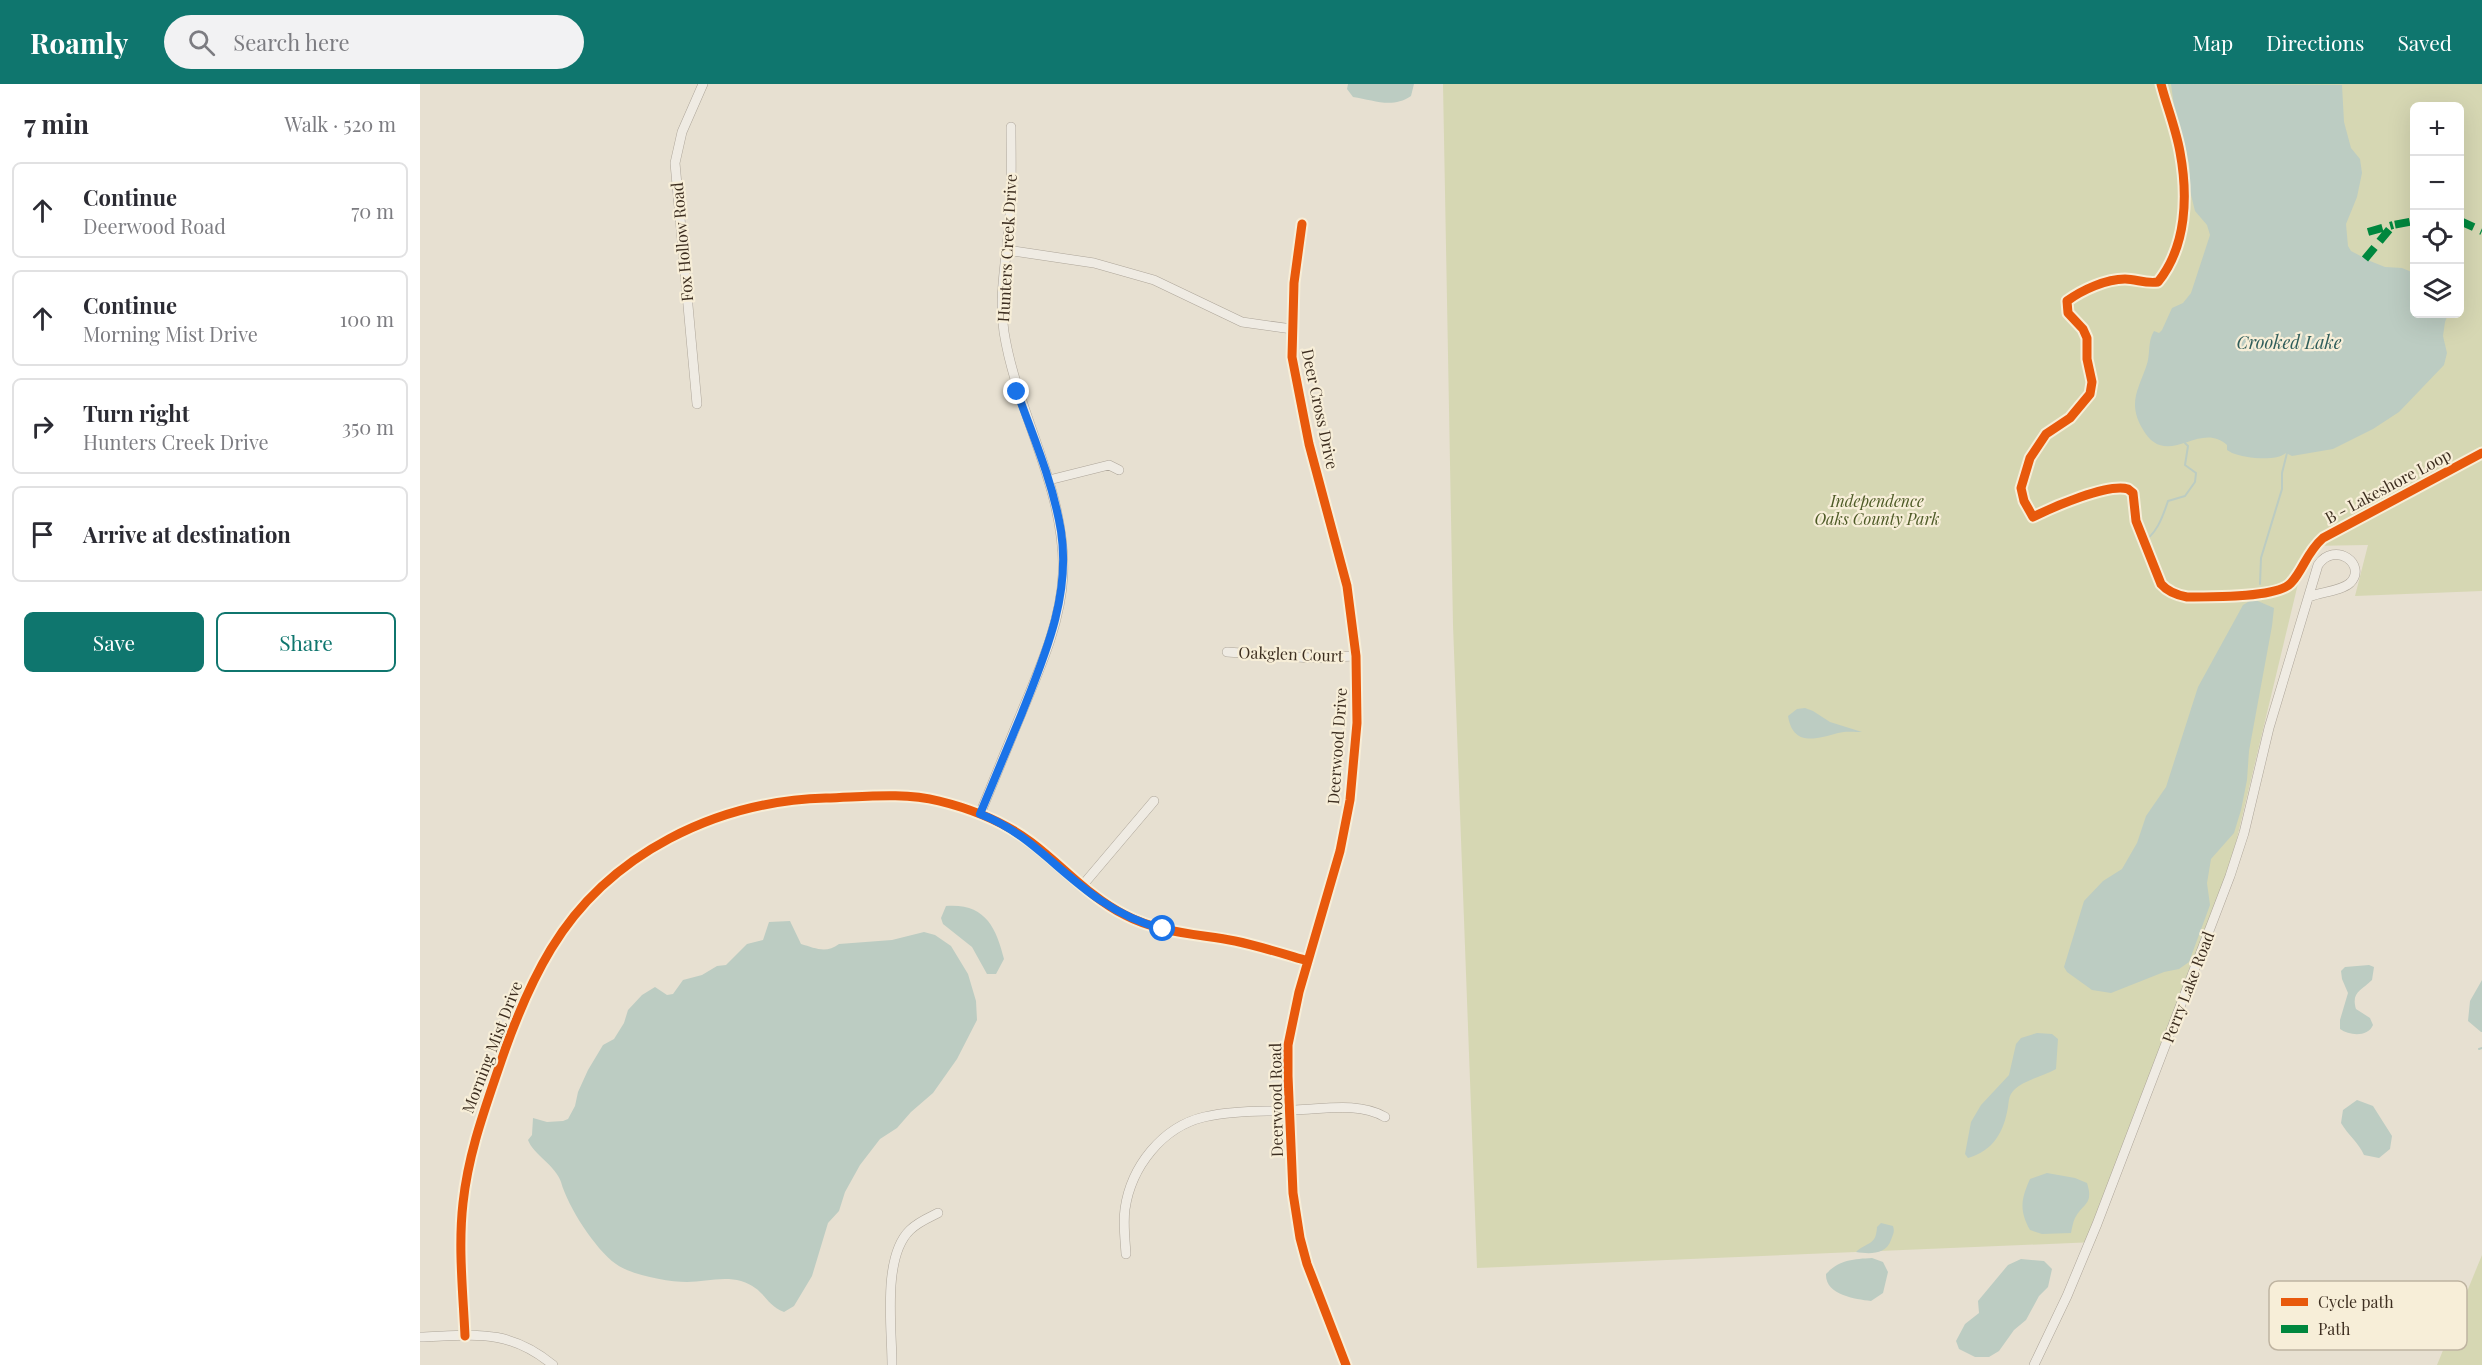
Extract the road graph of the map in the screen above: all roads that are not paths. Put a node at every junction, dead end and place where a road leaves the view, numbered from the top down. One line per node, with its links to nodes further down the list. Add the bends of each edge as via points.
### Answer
1 (704, 84): 6 (street, Fox Hollow Road, via 682,132 675,163)
2 (1011, 127): 4 (street, Hunters Creek Drive)
3 (1302, 224): 5 (street)
4 (1007, 250): 5 (street, Deer Cross Drive, via 1094,263 1154,280 1242,322); 8 (street, Hunters Creek Drive, via 1004,330 1017,392)
5 (1292, 329): 9 (street, Deer Cross Drive, via 1292,357 1309,444)
6 (697, 404)
7 (1119, 470): 8 (street, via 1109,465)
8 (1050, 480): 14 (street, Hunters Creek Drive, via 1061,532 1060,602 1037,675)
9 (1324, 495): 12 (street, Deerwood Drive, via 1347,586)
10 (2309, 597): 10 (street, Perry Lake Road, via 2339,590 2351,582 2353,562 2347,556 2335,554 2322,559); 26 (street, Perry Lake Road, via 2223,896 2097,1224)
11 (1227, 652): 12 (street, Oakglen Court, via 1311,658)
12 (1356, 656): 16 (street, Deerwood Drive, via 1357,723 1350,800 1340,851)
13 (1154, 801): 15 (street)
14 (980, 814): 15 (street, Morning Mist Drive, via 1031,842); 21 (street, Morning Mist Drive, via 936,800 902,796 759,805 702,822 669,838 593,894 552,945 521,1006 472,1146 463,1205)
15 (1082, 885): 16 (street, via 1125,916 1146,924 1239,942)
16 (1308, 961): 17 (street, Deerwood Road, via 1288,1046)
17 (1289, 1110): 18 (street, via 1363,1108); 20 (street, via 1202,1117 1170,1133 1154,1147 1128,1193 1124,1219); 25 (street, Deerwood Road, via 1293,1193 1300,1238)
18 (1385, 1117)
19 (938, 1213): 24 (street, via 908,1231 899,1246 892,1283)
20 (1126, 1254)
21 (465, 1336): 22 (street); 23 (street, via 510,1339)
22 (420, 1337)
23 (553, 1365)
24 (892, 1365)
25 (1346, 1365)
26 (2034, 1365)

